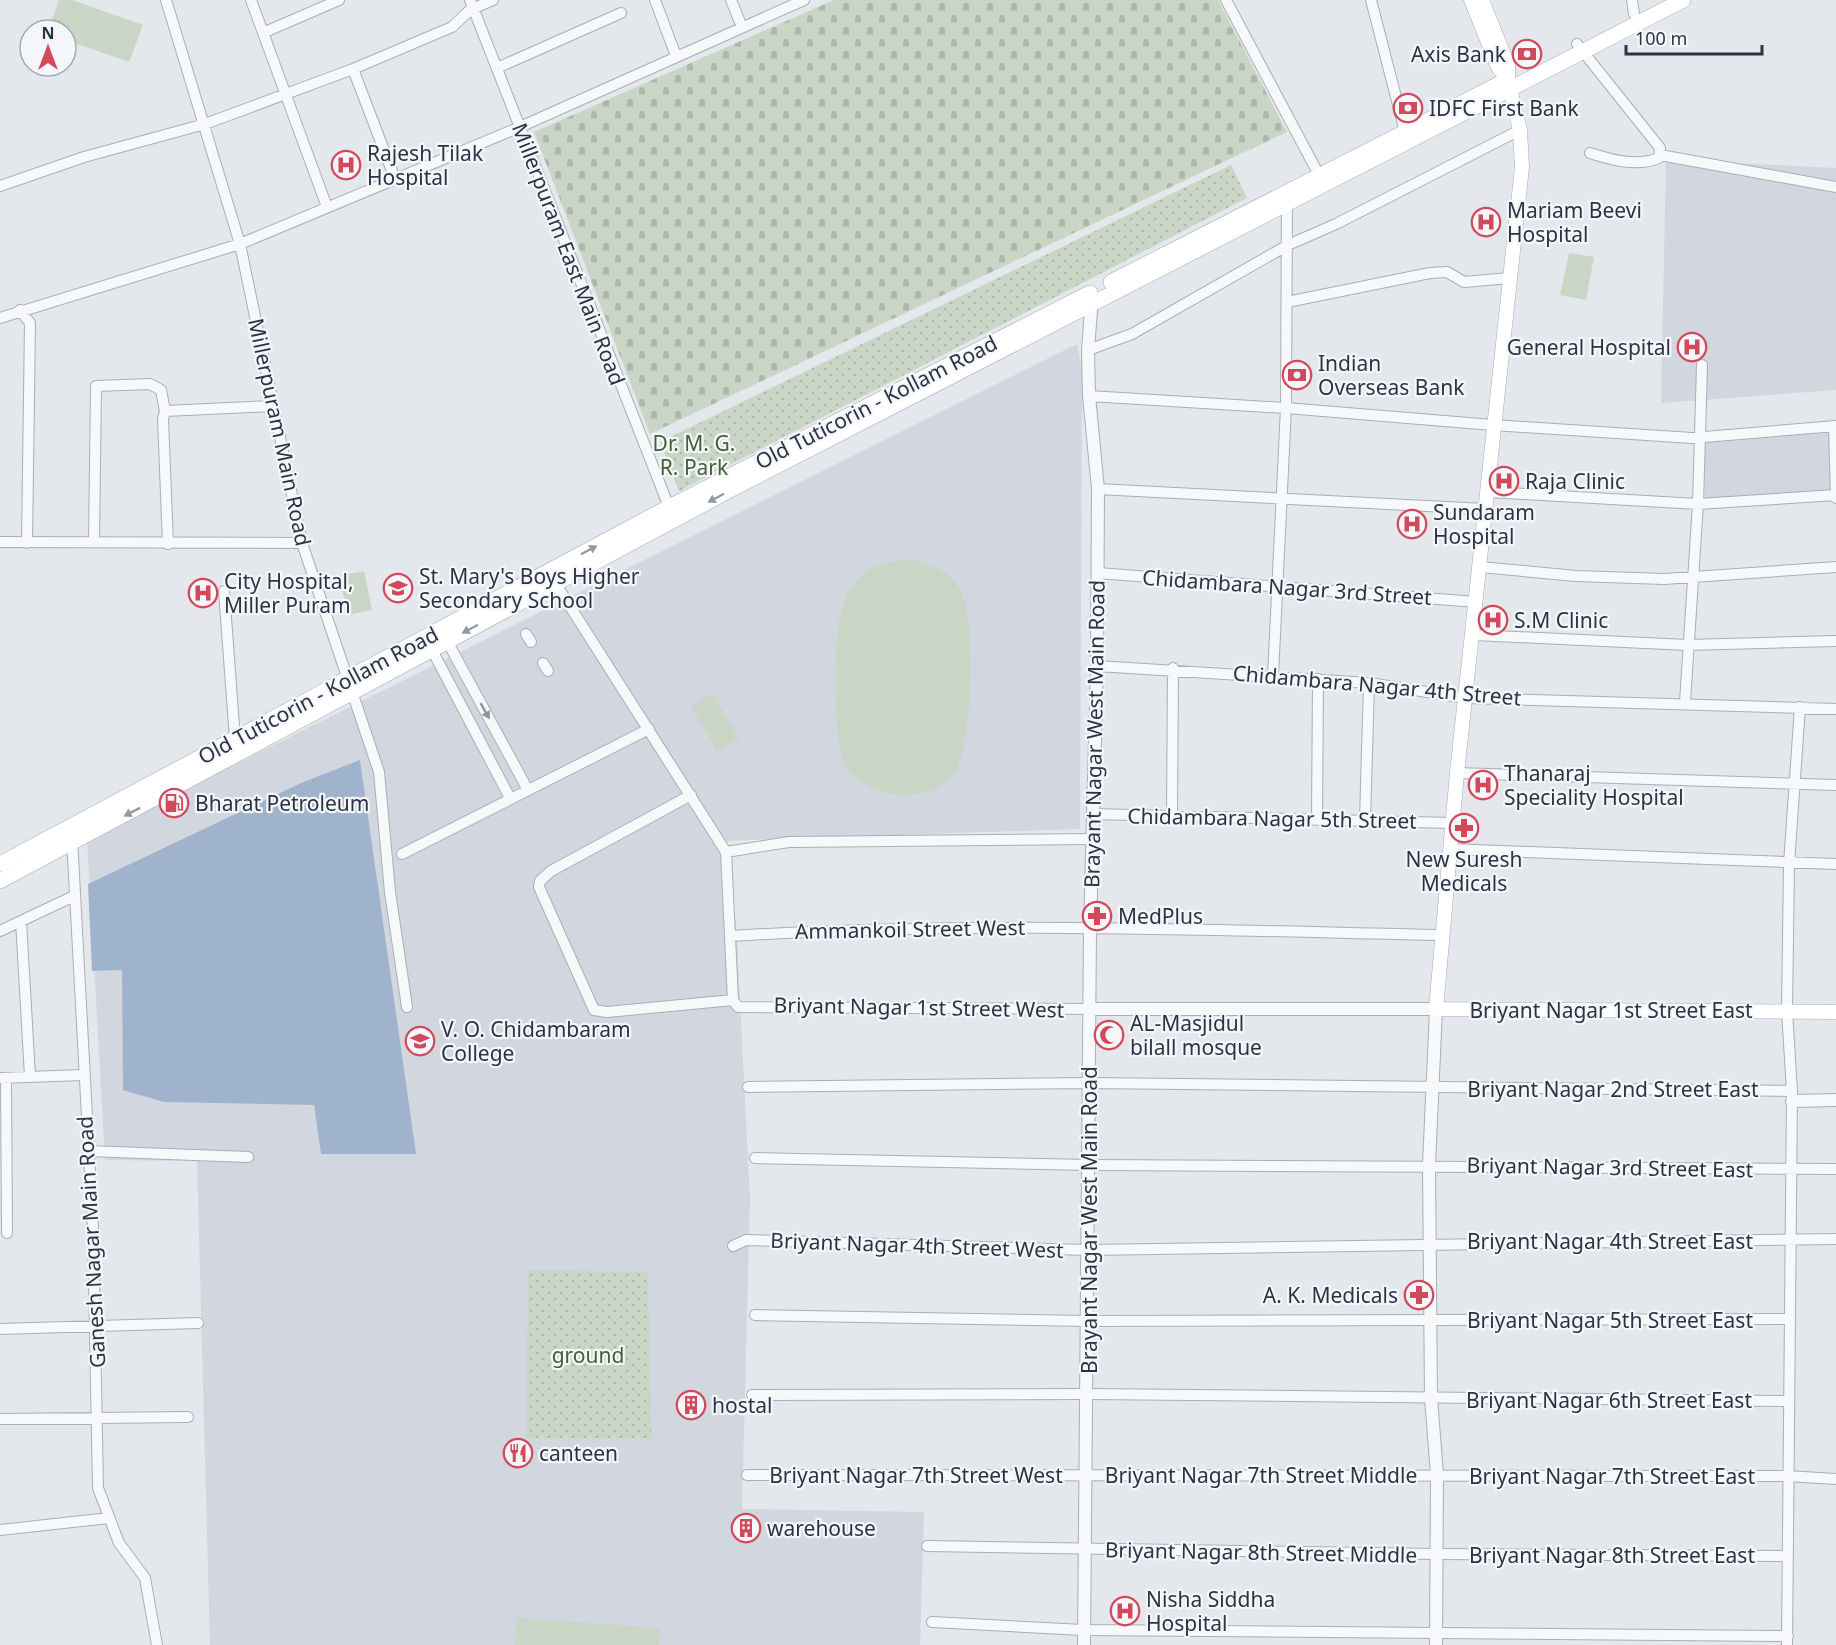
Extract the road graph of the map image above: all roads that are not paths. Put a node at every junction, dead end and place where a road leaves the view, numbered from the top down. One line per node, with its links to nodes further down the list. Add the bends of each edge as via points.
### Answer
1 (166, 0): 25 (street, Millerpuram Main Road)
2 (251, 0): 18 (street)
3 (339, 0): 18 (street)
4 (493, 0): 14 (street)
5 (656, 0): 20 (street)
6 (731, 0): 17 (street)
7 (804, 0): 17 (street)
8 (1226, 0): 31 (street)
9 (1371, 0): 28 (street)
10 (1471, 0): 23 (main road)
11 (1482, 0): 23 (main road, via 1508,65)
12 (1661, 0): 15 (main road, Old Tuticorin - Kollam Road)
13 (1683, 0): 19 (main road)
14 (472, 4): 21 (street, Millerpuram East Main Road); 22 (street, via 452,27)
15 (1633, 7): 19 (main road, Old Tuticorin - Kollam Road)
16 (621, 13): 21 (street)
17 (742, 27): 20 (street)
18 (265, 32): 24 (street)
19 (1580, 48): 23 (main road, Old Tuticorin - Kollam Road); 30 (street, via 1660,148)
20 (676, 56): 26 (street)
21 (497, 68): 26 (street, Millerpuram East Main Road)
22 (353, 69): 24 (street); 32 (street)
23 (1509, 85): 27 (main road); 28 (main road, Old Tuticorin - Kollam Road); 35 (main road)
24 (284, 93): 25 (street); 36 (street)
25 (205, 124): 33 (street, via 84,157); 37 (street, Millerpuram Main Road)
26 (520, 127): 32 (street); 58 (street, Millerpuram East Main Road)
27 (1520, 130): 38 (street); 39 (main road, via 1522,167)
28 (1405, 132): 31 (main road, Old Tuticorin - Kollam Road)
29 (1590, 153): 30 (street, via 1613,161 1649,161)
30 (1660, 155): 34 (street)
31 (1319, 175): 35 (main road, Old Tuticorin - Kollam Road)
32 (395, 179): 36 (street)
33 (0, 186)
34 (1836, 187)
35 (1287, 198): 38 (street); 40 (main road, Old Tuticorin - Kollam Road)
36 (327, 207): 37 (street)
37 (240, 244): 42 (street); 47 (street, Millerpuram Main Road)
38 (1288, 245): 41 (street); 44 (street, via 1132,334)
39 (1509, 278): 41 (street, via 1464,282 1447,272 1430,273); 50 (main road)
40 (1092, 297): 44 (street, Brayant Nagar West Main Road); 58 (main road, Old Tuticorin - Kollam Road); 68 (main road, one-way to 68, via 740,485)
41 (1287, 302): 48 (street)
42 (20, 310): 43 (street); 62 (street, via 30,323)
43 (2, 315)
44 (1088, 350): 46 (street, Brayant Nagar West Main Road)
45 (1702, 365): 52 (street)
46 (1089, 396): 48 (street); 53 (street, Brayant Nagar West Main Road)
47 (273, 406): 49 (street); 63 (street, Millerpuram Main Road)
48 (1286, 408): 50 (street); 56 (street)
49 (165, 411): 61 (street, via 161,390 150,384 96,386); 64 (street)
50 (1493, 425): 52 (street); 54 (main road)
51 (1835, 426): 52 (street); 55 (street)
52 (1700, 437): 57 (street)
53 (1098, 489): 56 (street); 67 (street, Brayant Nagar West Main Road)
54 (1489, 492): 57 (street); 59 (main road)
55 (1836, 496): 57 (street)
56 (1283, 499): 59 (street); 70 (street)
57 (1698, 504): 69 (street)
58 (669, 507): 68 (main road, Old Tuticorin - Kollam Road, one-way to 58)
59 (1485, 509): 65 (main road)
60 (0, 542): 62 (street)
61 (94, 542): 62 (street); 64 (street)
62 (27, 543)
63 (302, 543): 64 (street); 83 (street, Millerpuram Main Road)
64 (168, 544)
65 (1480, 567): 69 (street, via 1576,576); 72 (main road)
66 (1836, 567): 69 (street)
67 (1098, 573): 70 (street, Chidambara Nagar 3rd Street); 78 (street, Brayant Nagar West Main Road)
68 (552, 578): 74 (main road, one-way to 74); 83 (main road, Old Tuticorin - Kollam Road); 88 (street)
69 (1692, 578): 76 (street)
70 (1278, 585): 72 (street, Chidambara Nagar 3rd Street); 80 (street)
71 (224, 591): 89 (street)
72 (1477, 602): 73 (main road)
73 (1474, 635): 76 (street); 84 (main road)
74 (447, 641): 77 (main road); 93 (street, one-way to 93)
75 (1836, 641): 76 (street)
76 (1687, 645): 85 (street)
77 (432, 650): 83 (main road); 95 (street)
78 (1097, 666): 79 (street, Chidambara Nagar 4th Street); 96 (street, Brayant Nagar West Main Road)
79 (1173, 668): 80 (street, Chidambara Nagar 4th Street); 97 (street)
80 (1273, 676): 81 (street, Chidambara Nagar 4th Street)
81 (1318, 679): 82 (street, Chidambara Nagar 4th Street); 98 (street)
82 (1369, 683): 84 (street, Chidambara Nagar 4th Street); 99 (street)
83 (349, 687): 89 (main road, Old Tuticorin - Kollam Road); 101 (main road, one-way to 101); 117 (street, Millerpuram Main Road, via 379,772)
84 (1466, 698): 85 (street, Chidambara Nagar 4th Street); 90 (main road)
85 (1685, 702): 86 (street, Chidambara Nagar 4th Street)
86 (1800, 707): 87 (street, Chidambara Nagar 4th Street); 91 (street)
87 (1836, 709)
88 (650, 729): 93 (street); 94 (street)
89 (235, 739): 101 (main road, Old Tuticorin - Kollam Road)
90 (1457, 773): 91 (street); 100 (main road)
91 (1796, 784): 92 (street); 107 (street)
92 (1836, 785)
93 (528, 790): 95 (street)
94 (691, 795): 104 (street); 116 (street, via 551,871 538,887 594,1010)
95 (510, 798): 105 (street)
96 (1092, 814): 97 (street, Chidambara Nagar 5th Street); 102 (street, Brayant Nagar West Main Road)
97 (1172, 817): 98 (street, Chidambara Nagar 5th Street)
98 (1317, 820): 99 (street, Chidambara Nagar 5th Street)
99 (1365, 820): 100 (street, Chidambara Nagar 5th Street)
100 (1452, 822): 103 (main road)
101 (72, 834): 106 (main road, Old Tuticorin - Kollam Road); 109 (main road); 110 (street, Ganesh Nagar Main Road)
102 (1092, 839): 104 (street, via 789,842); 112 (street, Brayant Nagar West Main Road)
103 (1450, 849): 107 (street); 114 (main road)
104 (726, 852): 115 (street)
105 (402, 854)
106 (0, 864)
107 (1789, 864): 108 (street); 120 (street)
108 (1836, 864)
109 (0, 881)
110 (74, 896): 111 (street); 122 (street, Ganesh Nagar Main Road)
111 (21, 921): 113 (street); 123 (street)
112 (1090, 929): 114 (street, Ammankoil Street West); 115 (street, Ammankoil Street West, via 931,926); 118 (street, Brayant Nagar West Main Road)
113 (0, 931)
114 (1442, 935): 119 (main road)
115 (731, 936): 116 (street)
116 (733, 1000): 118 (street, Briyant Nagar 1st Street West, via 738,1007)
117 (406, 1007)
118 (1090, 1009): 119 (street); 125 (street, Brayant Nagar West Main Road)
119 (1436, 1009): 120 (main road, Briyant Nagar 1st Street East); 127 (street)
120 (1787, 1011): 121 (main road, Briyant Nagar 1st Street East); 128 (street)
121 (1836, 1012)
122 (83, 1075): 123 (street); 130 (street, Ganesh Nagar Main Road)
123 (30, 1076): 124 (street)
124 (3, 1078): 137 (street)
125 (1090, 1083): 126 (street, Briyant Nagar 2nd Street East); 127 (street, Briyant Nagar 2nd Street East); 133 (street, Brayant Nagar West Main Road)
126 (748, 1088)
127 (1433, 1088): 128 (street, Briyant Nagar 2nd Street East); 134 (street)
128 (1792, 1096): 129 (street); 136 (street)
129 (1836, 1100)
130 (88, 1151): 131 (street); 148 (street, Ganesh Nagar Main Road)
131 (248, 1157)
132 (755, 1158): 133 (street, Briyant Nagar 3rd Street East)
133 (1090, 1165): 134 (street, Briyant Nagar 3rd Street East); 142 (street, Brayant Nagar West Main Road)
134 (1429, 1165): 136 (street, Briyant Nagar 3rd Street East); 140 (street)
135 (1836, 1169): 136 (street, Briyant Nagar 3rd Street East)
136 (1790, 1170): 139 (street)
137 (7, 1233)
138 (1836, 1239): 139 (street, Briyant Nagar 4th Street East)
139 (1791, 1240): 140 (street, Briyant Nagar 4th Street East); 144 (street)
140 (1430, 1243): 142 (street, Briyant Nagar 4th Street West); 145 (street)
141 (733, 1245): 142 (street, Briyant Nagar 4th Street West, via 746,1240)
142 (1088, 1250): 146 (street, Brayant Nagar West Main Road)
143 (756, 1315): 146 (street, Briyant Nagar 5th Street East)
144 (1789, 1319): 145 (street, Briyant Nagar 5th Street East); 153 (street)
145 (1430, 1320): 146 (street, Briyant Nagar 5th Street East); 152 (street)
146 (1088, 1321): 150 (street, Brayant Nagar West Main Road)
147 (198, 1323): 148 (street)
148 (96, 1324): 149 (street); 156 (street, Ganesh Nagar Main Road)
149 (0, 1329)
150 (1088, 1394): 151 (street, Briyant Nagar 6th Street East); 152 (street, Briyant Nagar 6th Street East); 159 (street, Brayant Nagar West Main Road)
151 (752, 1395)
152 (1431, 1398): 153 (street, Briyant Nagar 6th Street East); 158 (street)
153 (1788, 1401): 160 (street)
154 (188, 1417): 156 (street)
155 (0, 1419): 156 (street)
156 (98, 1419): 162 (street, Ganesh Nagar Main Road, via 98,1488)
157 (747, 1474): 159 (street, Briyant Nagar 7th Street West)
158 (1437, 1474): 159 (street, Briyant Nagar 7th Street Middle); 160 (street, Briyant Nagar 7th Street East); 166 (street)
159 (1086, 1475): 165 (street, Brayant Nagar West Main Road)
160 (1787, 1476): 161 (street, Briyant Nagar 7th Street East); 167 (street)
161 (1836, 1479)
162 (109, 1518): 163 (street); 172 (street, Ganesh Nagar Main Road, via 119,1543 145,1578)
163 (0, 1530)
164 (927, 1546): 165 (street, Briyant Nagar 8th Street Middle)
165 (1085, 1550): 166 (street, Briyant Nagar 8th Street Middle); 169 (street, Brayant Nagar West Main Road)
166 (1437, 1554): 167 (street, Briyant Nagar 8th Street East); 170 (street)
167 (1787, 1556): 171 (street)
168 (932, 1622): 169 (street)
169 (1083, 1630): 170 (street); 173 (street, Brayant Nagar West Main Road)
170 (1436, 1631): 171 (street); 174 (street)
171 (1788, 1640)
172 (157, 1645)
173 (1084, 1645)
174 (1436, 1645)

